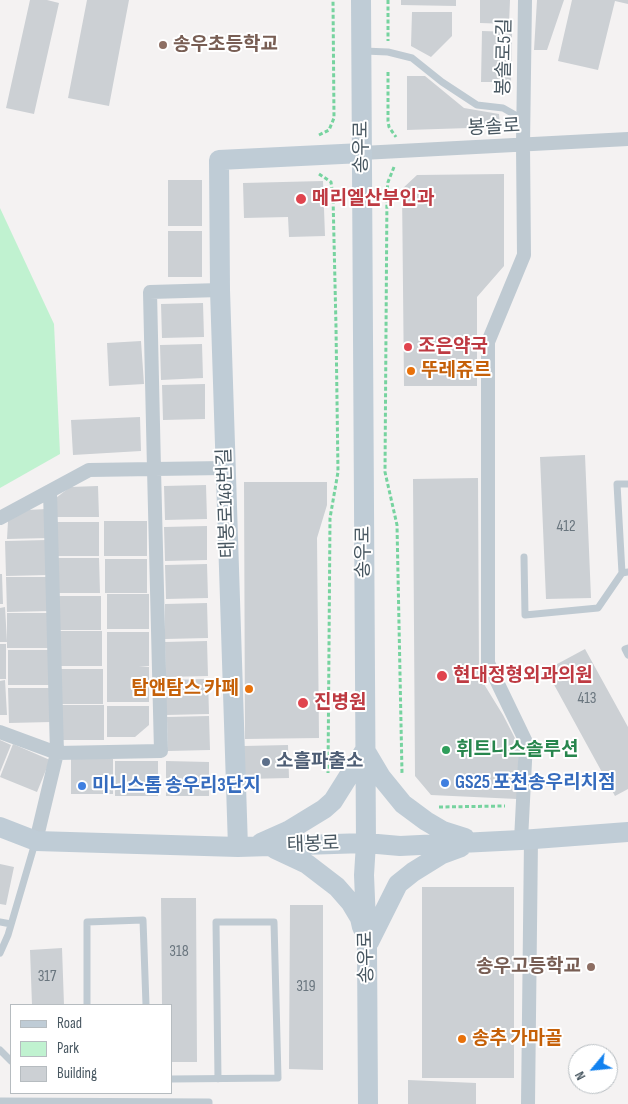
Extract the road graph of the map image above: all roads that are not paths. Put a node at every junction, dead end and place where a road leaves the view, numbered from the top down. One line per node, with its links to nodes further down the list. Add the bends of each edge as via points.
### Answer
1 (361, 0): 3 (main road, 송우로)
2 (524, 0): 5 (street, 봉솔로5길)
3 (361, 51): 5 (lane, via 388,52 412,58 477,105 503,108 518,116); 6 (main road, 송우로)
4 (628, 139): 5 (street, 봉솔로)
5 (523, 145): 6 (street, 봉솔로); 23 (street, 봉솔로5길, via 524,255 488,342 488,663 526,742)
6 (362, 153): 7 (main road, 태봉로146번길, via 219,160); 18 (main road, 송우로)
7 (220, 290): 8 (main road, 태봉로146번길); 9 (street, via 150,292)
8 (226, 468): 9 (street); 26 (main road, 태봉로146번길)
9 (154, 469): 11 (street, via 89,470); 19 (street, via 161,752)
10 (628, 484): 14 (lane, via 617,484)
11 (50, 491): 12 (street); 19 (street)
12 (0, 518)
13 (524, 557): 14 (lane, via 525,615 598,608)
14 (625, 573)
15 (628, 648): 16 (lane, via 625,650)
16 (628, 655)
17 (0, 732): 19 (street)
18 (365, 750): 24 (main road, via 403,804 444,831); 25 (main road, 송우로); 26 (main road, via 333,801 324,809)
19 (57, 753): 22 (street)
20 (0, 827): 22 (main road, 태봉로)
21 (628, 832): 23 (main road, 태봉로)
22 (36, 840): 26 (main road, 태봉로); 28 (lane)
23 (526, 840): 24 (main road, 태봉로); 40 (street, 봉솔로5길)
24 (475, 841): 25 (main road, 태봉로, via 400,846); 29 (main road, via 442,854 398,884)
25 (366, 843): 26 (main road, 태봉로); 29 (main road, 송우로)
26 (254, 847): 29 (main road, via 307,864 337,887 360,918)
27 (0, 922): 28 (lane)
28 (11, 924): 30 (lane)
29 (367, 946): 39 (main road, 송우로)
30 (0, 953)
31 (88, 1004): 32 (lane, via 87,922 144,920)
32 (146, 1004)
33 (0, 1050): 34 (lane)
34 (10, 1060)
35 (218, 1078): 35 (lane, via 278,1078 274,922 216,922); 36 (lane)
36 (172, 1079)
37 (0, 1101): 38 (lane)
38 (209, 1104)
39 (368, 1104)
40 (528, 1104)

